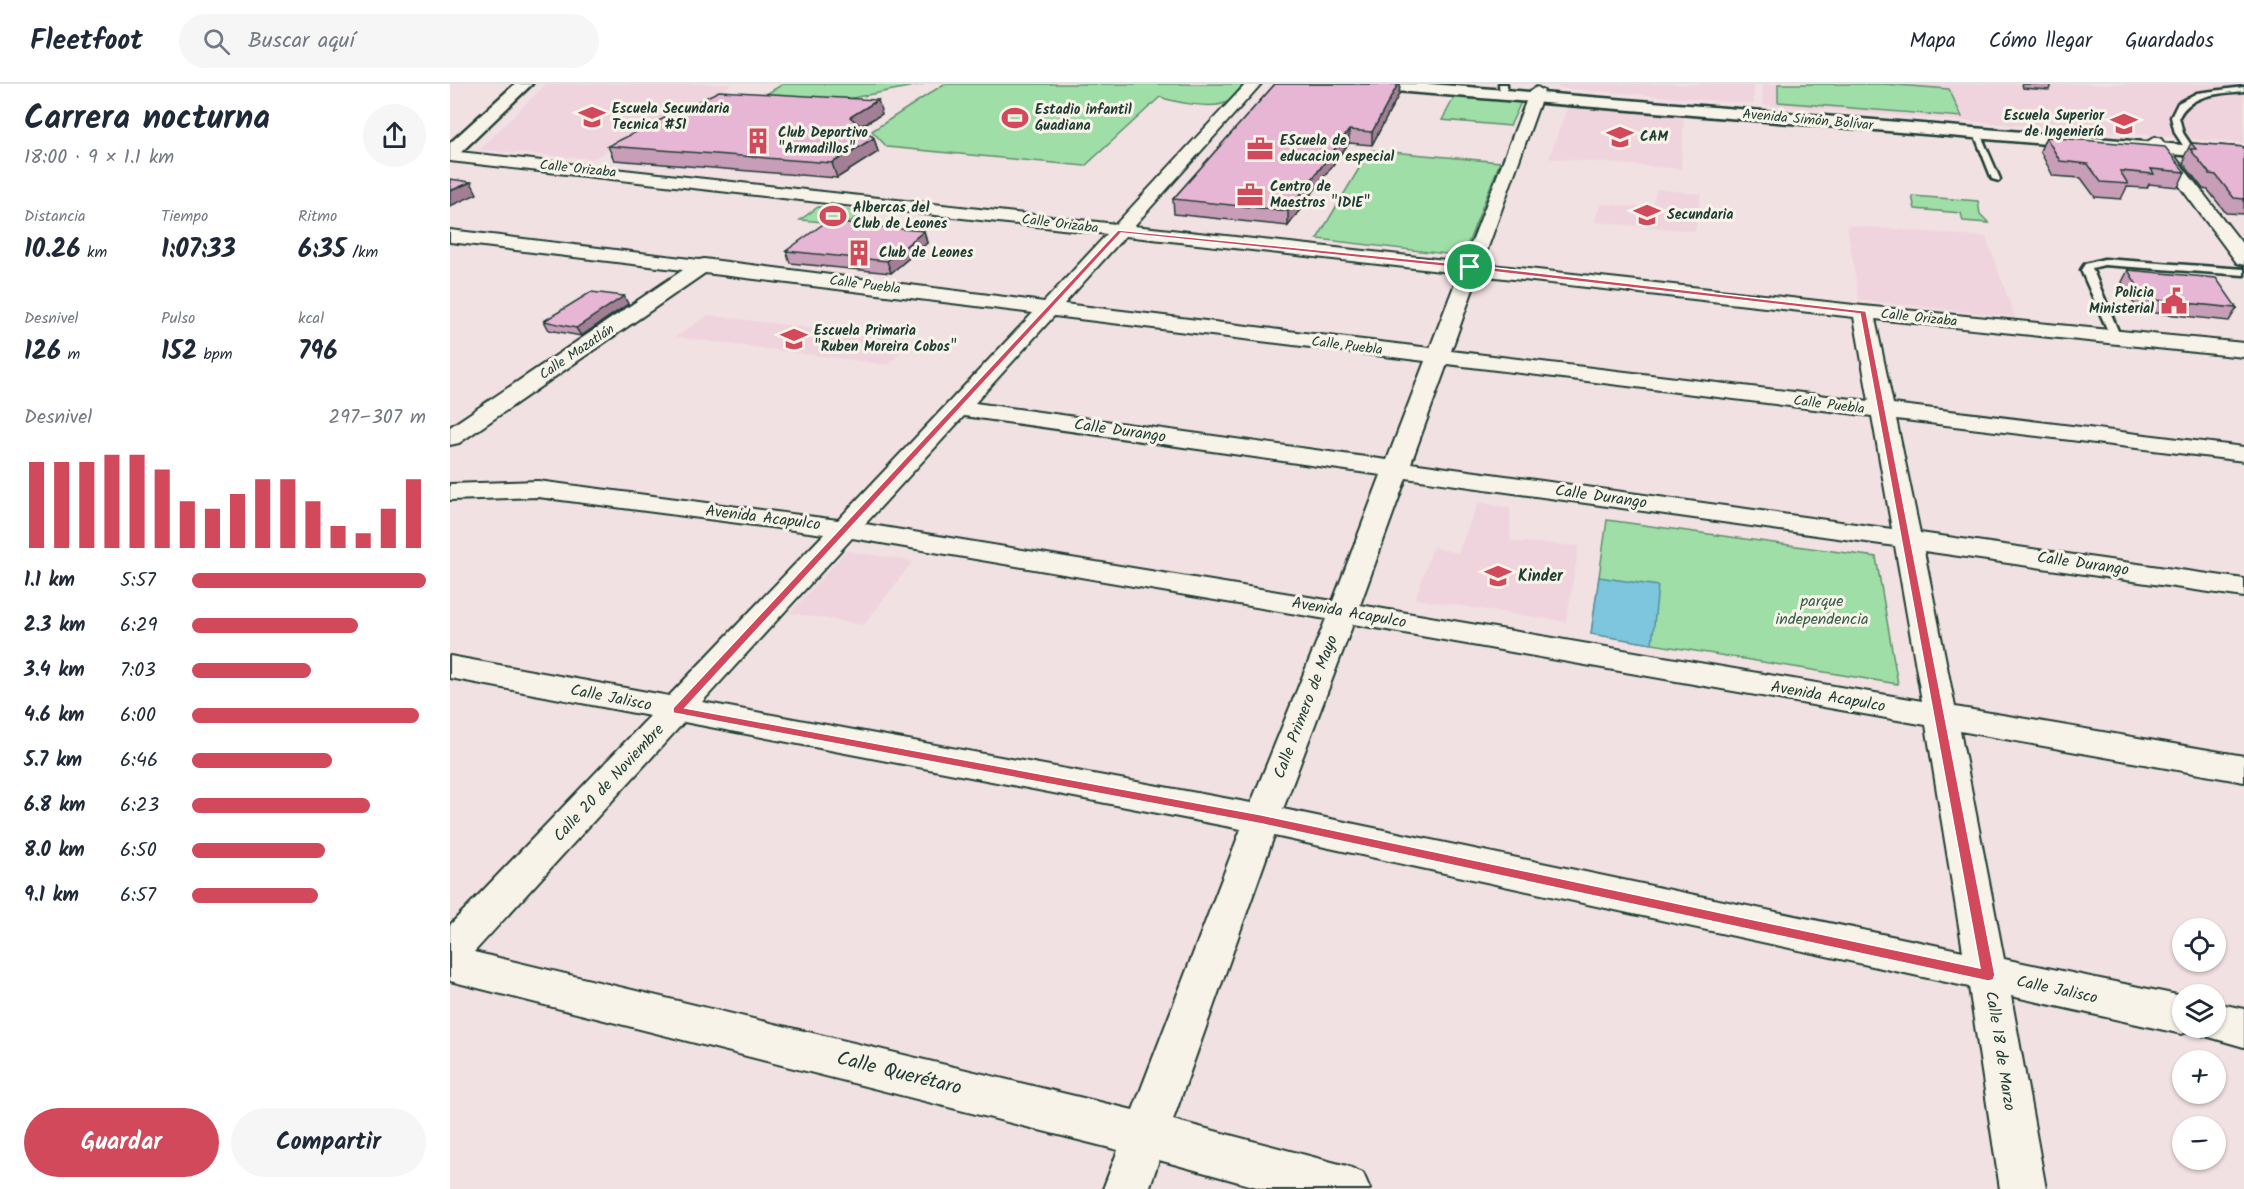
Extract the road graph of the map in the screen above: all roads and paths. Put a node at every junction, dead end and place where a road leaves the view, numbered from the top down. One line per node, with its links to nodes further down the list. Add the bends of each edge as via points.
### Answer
1 (507, 84): 11 (street)
2 (524, 84): 15 (street)
3 (1254, 84): 18 (street, Calle 20 de Noviembre)
4 (1371, 84): 7 (street, Avenida Simón Bolívar)
5 (1449, 84): 7 (street, Avenida Simón Bolívar)
6 (2244, 88): 13 (lane, via 2200,95 2181,105 2175,117)
7 (1503, 89): 8 (street, Avenida Simón Bolívar)
8 (1536, 94): 9 (street, Avenida Simón Bolívar); 22 (street, Calle Primero de Mayo)
9 (1837, 119): 10 (street, Avenida Simón Bolívar); 12 (street, Avenida Simón Bolívar)
10 (1976, 134): 12 (street, Avenida Simón Bolívar); 17 (lane)
11 (450, 136)
12 (2157, 145): 13 (street, Avenida Simón Bolívar); 20 (street)
13 (2188, 148): 14 (street, Avenida Simón Bolívar); 16 (street, Avenida Simón Bolívar)
14 (2244, 149)
15 (450, 154): 18 (street, Calle Orizaba)
16 (2244, 155)
17 (1996, 179)
18 (1120, 231): 22 (street, Calle Orizaba); 24 (street, Calle 20 de Noviembre)
19 (450, 236): 21 (street, Calle Puebla)
20 (2244, 259)
21 (704, 265): 24 (street, Calle Puebla); 31 (street, Calle Mazatlán)
22 (1470, 267): 25 (street, Calle Orizaba); 28 (street, Calle Primero de Mayo)
23 (2244, 272): 26 (lane, via 2104,262 2088,266 2086,270)
24 (1050, 308): 28 (street, Calle Puebla); 29 (street, Calle 20 de Noviembre)
25 (1863, 312): 26 (street, Calle Orizaba); 30 (street, Calle 18 de Marzo)
26 (2116, 338): 27 (street, Calle Orizaba)
27 (2244, 350)
28 (1438, 357): 30 (street, Calle Puebla); 33 (street, Calle Primero de Mayo)
29 (958, 408): 33 (street, Calle Durango); 35 (street, Calle 20 de Noviembre)
30 (1883, 412): 32 (street, Calle Puebla); 36 (street, Calle 18 de Marzo)
31 (450, 438)
32 (2244, 454)
33 (1396, 470): 36 (street, Calle Durango); 38 (street, Calle Primero de Mayo)
34 (450, 492): 35 (street, Avenida Acapulco, via 538,489)
35 (845, 529): 38 (street, Avenida Acapulco); 40 (street, Calle 20 de Noviembre)
36 (1908, 538): 37 (street, Calle Durango); 41 (street, Calle 18 de Marzo)
37 (2244, 588)
38 (1343, 612): 41 (street, Avenida Acapulco); 43 (street, Calle Primero de Mayo)
39 (450, 667): 40 (street, Calle Jalisco)
40 (677, 711): 43 (street, Calle Jalisco); 44 (street, Calle 20 de Noviembre)
41 (1941, 717): 42 (street, Avenida Acapulco); 46 (street, Calle 18 de Marzo)
42 (2244, 769)
43 (1262, 819): 46 (street, Calle Jalisco); 50 (street, Calle Primero de Mayo)
44 (450, 951)
45 (450, 964): 50 (street, Calle Querétaro)
46 (1988, 975): 47 (street, Calle Jalisco); 53 (street, Calle 18 de Marzo)
47 (2172, 1013)
48 (2226, 1024): 49 (street)
49 (2244, 1028)
50 (1146, 1136): 51 (street, Calle Primero de Mayo); 52 (street, Calle Querétaro)
51 (1126, 1189)
52 (1347, 1189)
53 (2023, 1189)

